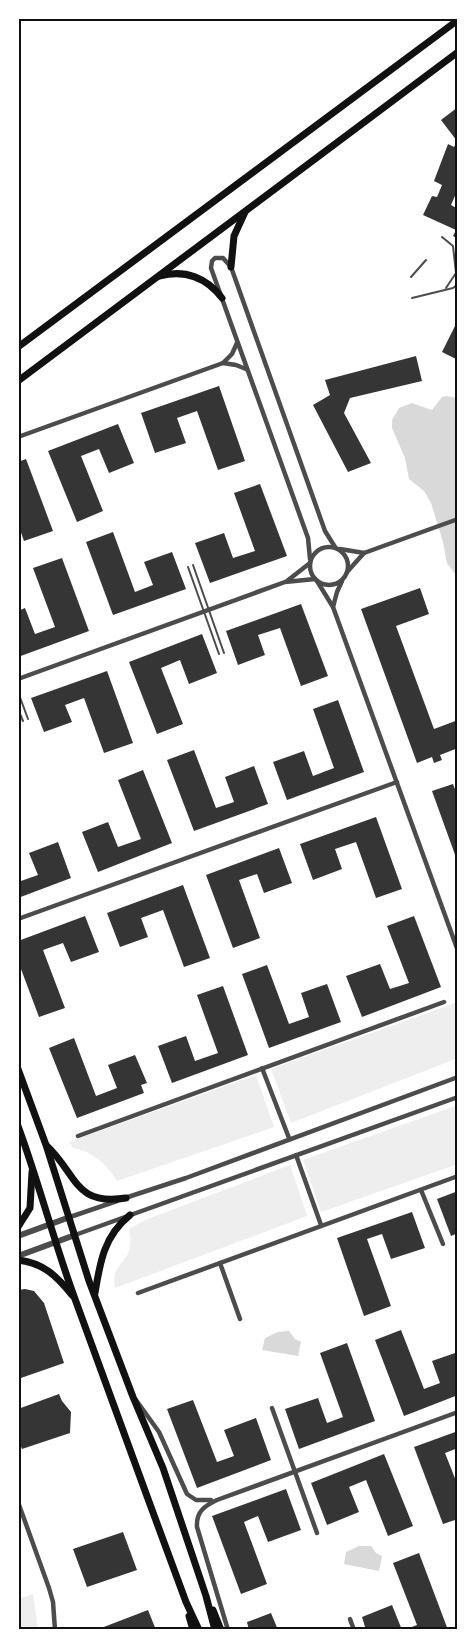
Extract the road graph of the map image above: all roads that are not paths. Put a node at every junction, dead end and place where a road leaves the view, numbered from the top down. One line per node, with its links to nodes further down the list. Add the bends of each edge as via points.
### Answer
1 (458, 20): 14 (main road)
2 (458, 52): 3 (main road)
3 (246, 210): 6 (main road, via 234,236); 8 (main road)
4 (442, 237): 10 (lane, via 453,246 456,270)
5 (426, 260): 7 (lane)
6 (231, 267): 11 (street, via 219,257 211,264); 20 (street, via 325,531)
7 (411, 277)
8 (155, 278): 11 (main road, via 180,273 196,277 211,285); 17 (main road)
9 (458, 284): 10 (lane)
10 (446, 288): 12 (lane)
11 (222, 298): 13 (street)
12 (412, 298)
13 (238, 343): 15 (street); 16 (street)
14 (18, 346)
15 (223, 363): 16 (street); 18 (street)
16 (248, 370): 22 (street, via 308,538)
17 (18, 381)
18 (18, 437)
19 (458, 519): 21 (street)
20 (337, 548): 21 (street); 22 (street, via 318,549); 25 (street, via 346,557)
21 (364, 553): 25 (street)
22 (310, 561): 26 (street, via 310,571); 27 (street)
23 (193, 565): 29 (lane)
24 (188, 567): 29 (lane)
25 (346, 575): 26 (street, via 340,582 328,585); 28 (street)
26 (316, 580): 27 (street); 28 (street)
27 (285, 582): 29 (street)
28 (333, 607): 37 (street)
29 (207, 611): 30 (lane); 31 (lane); 32 (street)
30 (224, 653)
31 (219, 654)
32 (18, 679)
33 (18, 692): 35 (lane)
34 (18, 709): 36 (lane)
35 (28, 720)
36 (23, 721)
37 (397, 782): 38 (street); 39 (street)
38 (18, 919)
39 (458, 951)
40 (444, 1002): 41 (street)
41 (262, 1068): 46 (street); 47 (street)
42 (18, 1069): 48 (main road)
43 (458, 1077): 47 (street)
44 (458, 1097): 49 (street)
45 (18, 1126): 50 (main road)
46 (78, 1136)
47 (289, 1138): 53 (street)
48 (46, 1145): 53 (main road, via 85,1193 105,1199); 55 (main road)
49 (296, 1155): 54 (street); 57 (street)
50 (32, 1166): 56 (main road); 58 (main road, via 30,1208)
51 (458, 1176): 52 (street)
52 (421, 1190): 57 (street); 62 (street)
53 (126, 1198): 55 (street)
54 (130, 1215): 59 (street); 66 (main road, via 106,1245)
55 (70, 1217): 56 (street); 59 (main road)
56 (50, 1224): 60 (street); 61 (main road)
57 (321, 1225): 64 (street)
58 (18, 1227)
59 (75, 1235): 61 (street); 66 (main road)
60 (18, 1236)
61 (55, 1243): 63 (street); 67 (main road)
62 (443, 1245)
63 (18, 1258): 67 (main road, via 48,1269)
64 (220, 1263): 65 (street); 68 (street)
65 (138, 1293)
66 (95, 1296): 69 (main road)
67 (75, 1298): 77 (main road)
68 (240, 1319)
69 (133, 1397): 73 (street, via 159,1432 187,1494 201,1501); 76 (main road, via 163,1468)
70 (272, 1408): 72 (street)
71 (458, 1412): 72 (street)
72 (294, 1472): 73 (street); 75 (street)
73 (217, 1500): 84 (street, via 202,1508 196,1520)
74 (18, 1502): 79 (street, via 49,1588)
75 (317, 1533)
76 (206, 1596): 82 (main road); 83 (main road)
77 (186, 1602): 80 (main road); 81 (main road)
78 (350, 1619): 85 (street)
79 (55, 1630)
80 (193, 1630)
81 (199, 1630)
82 (214, 1630)
83 (221, 1630)
84 (228, 1630)
85 (354, 1630)

